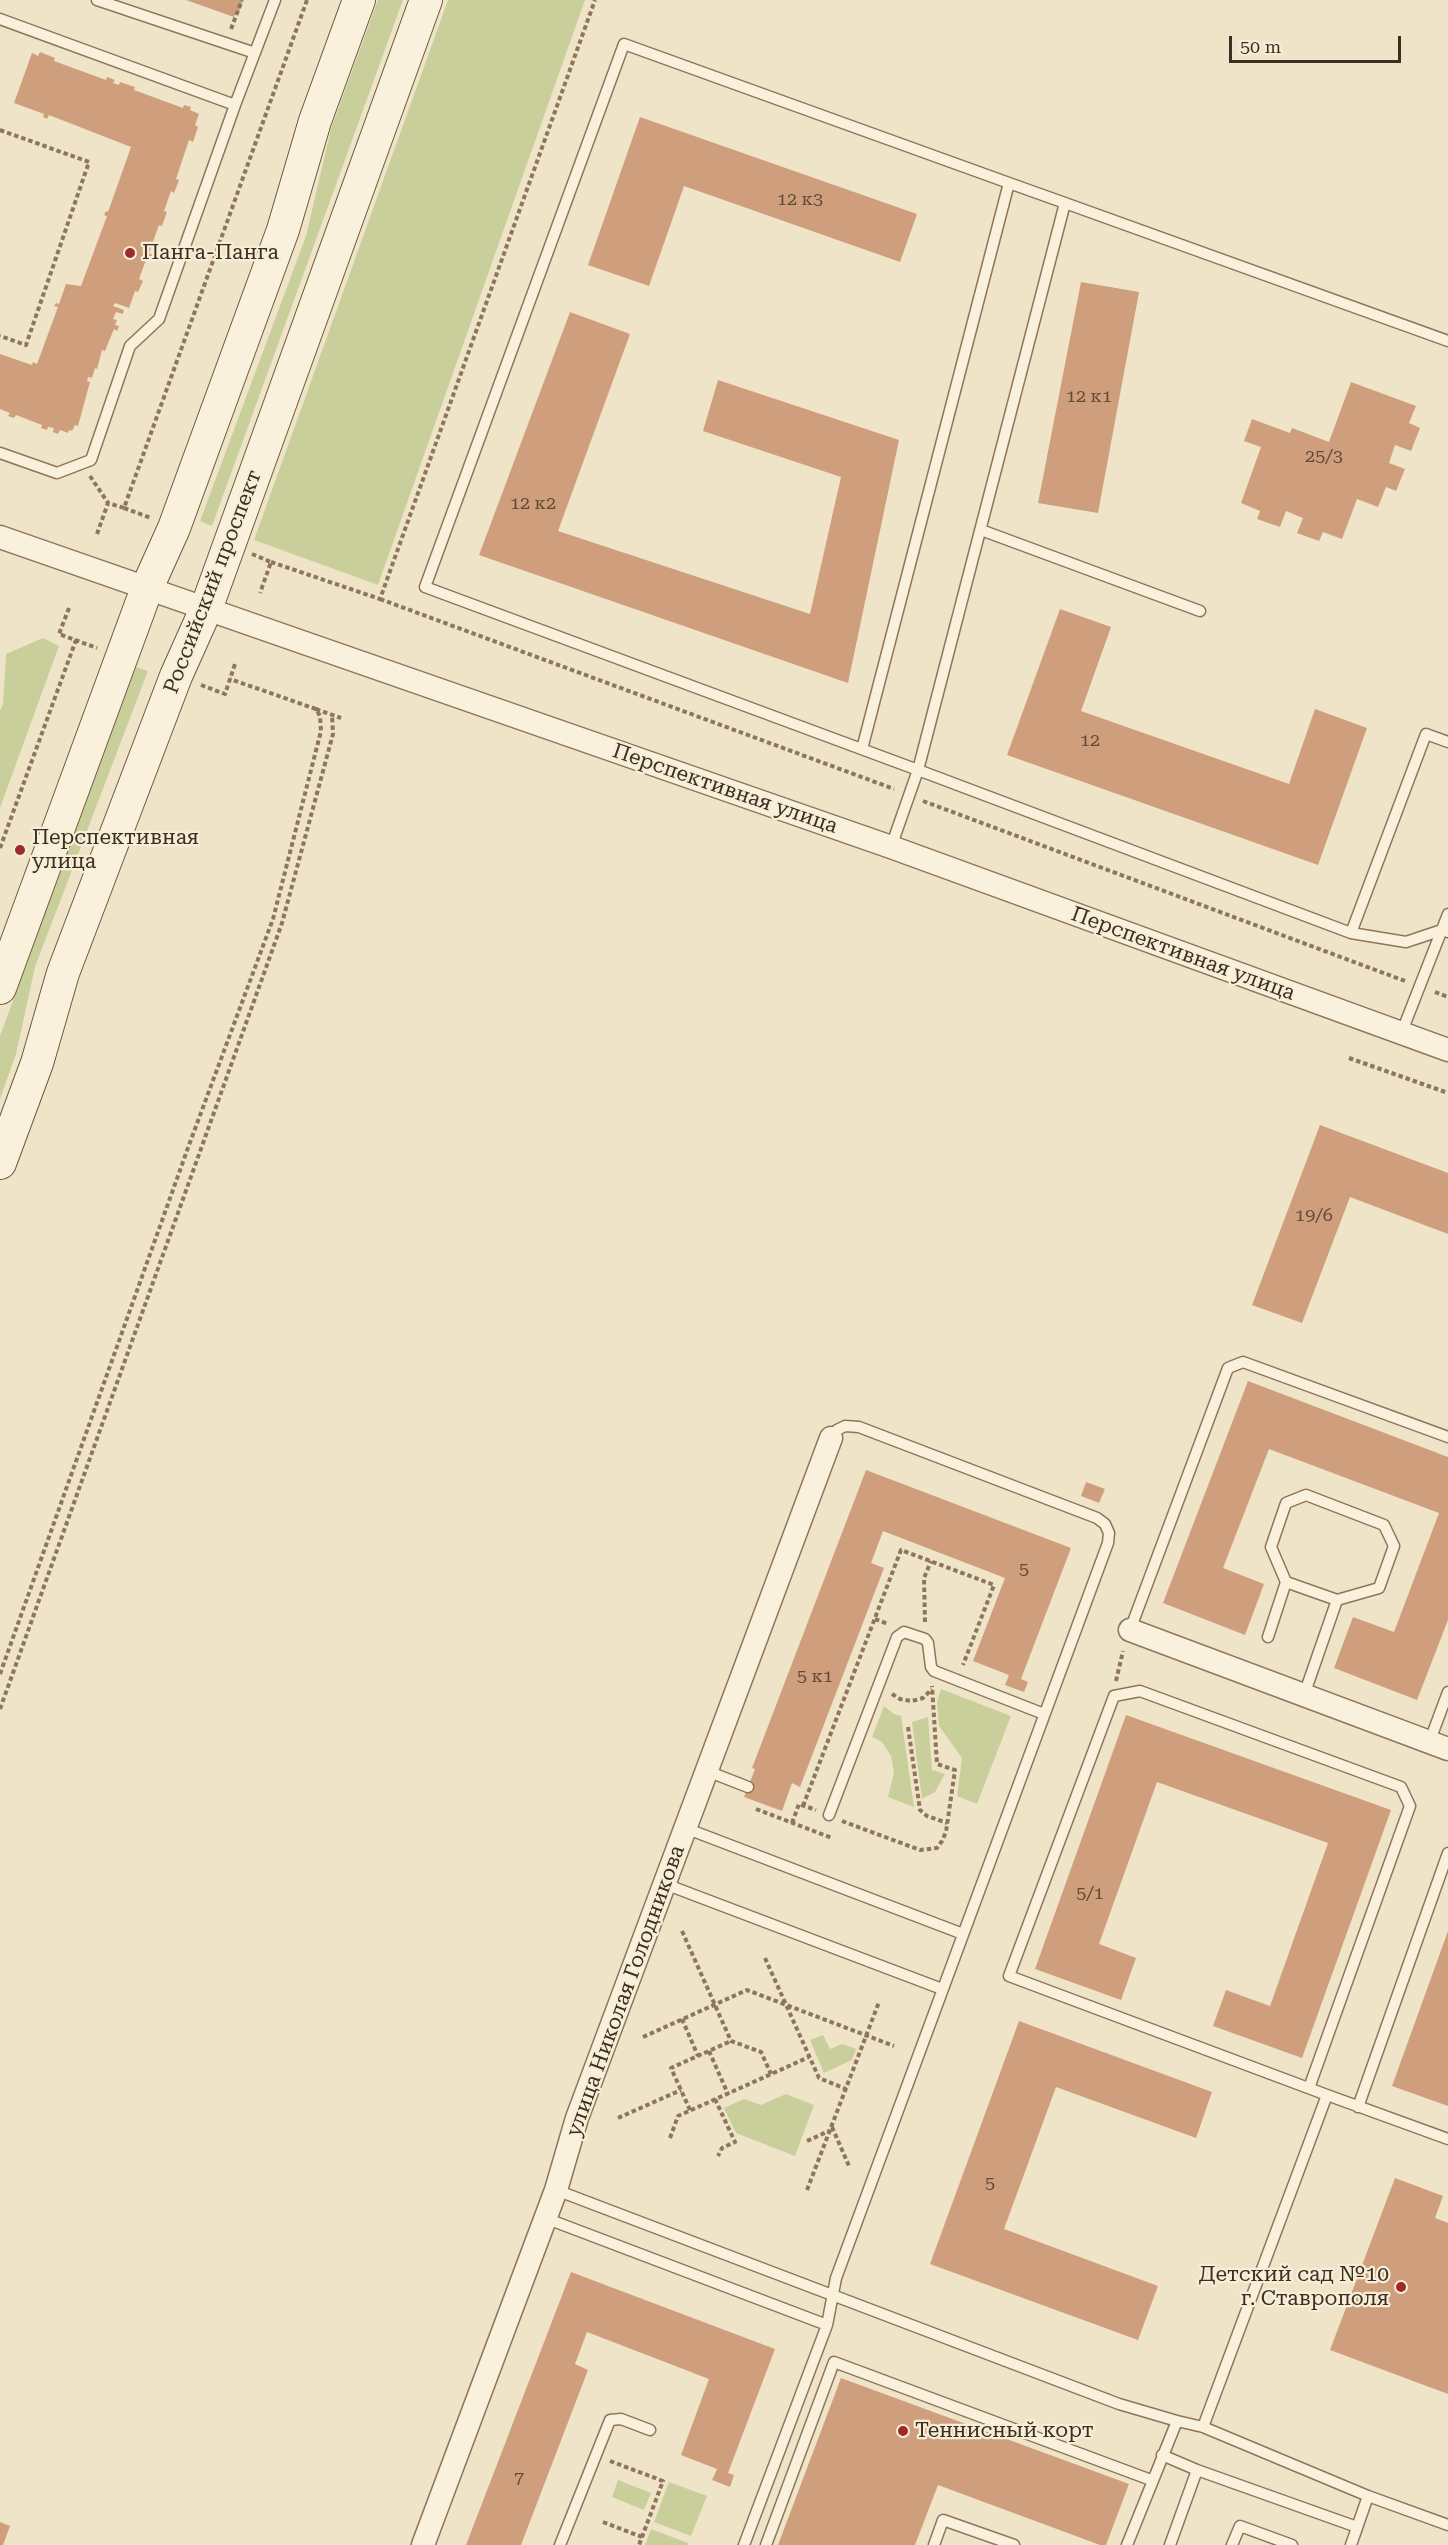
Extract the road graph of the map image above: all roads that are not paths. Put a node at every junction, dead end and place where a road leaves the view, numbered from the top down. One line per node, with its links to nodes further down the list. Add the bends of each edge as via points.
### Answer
1 (97, 0): 6 (lane)
2 (275, 0): 6 (lane)
3 (359, 0): 14 (main road, via 315,121 284,230 174,528)
4 (426, 0): 15 (main road, Российский проспект)
5 (0, 19): 7 (lane)
6 (255, 53): 7 (lane)
7 (235, 105): 11 (lane, via 159,319 130,345 92,460 57,473)
8 (1009, 183): 9 (lane); 18 (lane); 18 (lane, via 624,44 425,587)
9 (1065, 203): 10 (lane); 12 (lane)
10 (1448, 341)
11 (0, 453)
12 (981, 530): 16 (lane); 19 (lane)
13 (0, 537): 14 (street, Перспективная улица)
14 (147, 588): 15 (street, Перспективная улица); 24 (main road)
15 (206, 609): 20 (street, Перспективная улица); 27 (main road, Российский проспект, via 176,676 63,973 37,1063)
16 (1200, 611)
17 (1448, 742): 23 (lane, via 1426,734)
18 (862, 749): 19 (lane)
19 (918, 770): 20 (lane); 23 (lane)
20 (891, 847): 25 (street, Перспективная улица)
21 (1448, 914): 22 (lane)
22 (1445, 931): 23 (lane, via 1406,942); 25 (lane)
23 (1351, 933)
24 (0, 988)
25 (1401, 1034): 26 (street, Перспективная улица)
26 (1448, 1050)
27 (0, 1163)
28 (1448, 1437): 32 (lane, via 1243,1362 1228,1368)
29 (831, 1438): 36 (lane, via 845,1426 859,1427 1105,1524 1108,1543); 38 (street, улица Николая Голодникова)
30 (1286, 1582): 31 (lane); 31 (lane, via 1271,1547 1286,1503 1306,1495 1384,1525 1394,1546 1379,1588); 33 (lane)
31 (1337, 1600): 35 (lane)
32 (1130, 1630): 35 (street)
33 (1268, 1637)
34 (1448, 1692): 37 (lane)
35 (1304, 1695): 37 (street)
36 (1044, 1714): 40 (lane, via 934,1671 925,1639 910,1632 899,1634); 44 (lane)
37 (1439, 1746)
38 (707, 1771): 39 (lane); 41 (street, улица Николая Голодникова)
39 (748, 1787)
40 (829, 1815)
41 (685, 1828): 43 (street, улица Николая Голодникова); 44 (lane)
42 (1448, 1853): 48 (lane)
43 (665, 1884): 45 (lane); 50 (street, улица Николая Голодникова, via 577,2118)
44 (963, 1934): 45 (lane)
45 (942, 1989): 52 (lane)
46 (1309, 2088): 46 (lane, via 1009,1976 1114,1696 1140,1691 1401,1787 1410,1806); 47 (lane)
47 (1327, 2095): 48 (lane); 55 (lane)
48 (1358, 2107): 49 (lane)
49 (1448, 2139)
50 (556, 2190): 51 (street, улица Николая Голодникова); 52 (lane)
51 (545, 2218): 53 (lane); 63 (street, улица Николая Голодникова)
52 (832, 2295): 53 (lane); 54 (lane, via 1119,2404)
53 (827, 2325): 65 (lane)
54 (1177, 2421): 55 (lane); 57 (lane)
55 (1203, 2427): 60 (lane)
56 (650, 2430): 64 (lane, via 621,2419 610,2420)
57 (1162, 2455): 58 (lane); 59 (lane)
58 (1197, 2470): 62 (lane); 70 (lane)
59 (1151, 2480): 66 (lane, via 834,2362); 69 (lane)
60 (1368, 2496): 61 (lane); 62 (lane)
61 (1448, 2525)
62 (1358, 2527): 73 (lane)
63 (423, 2545)
64 (560, 2545)
65 (744, 2545)
66 (766, 2545)
67 (934, 2545): 68 (lane, via 943,2520)
68 (1014, 2545)
69 (1127, 2545)
70 (1170, 2545)
71 (1232, 2545): 72 (lane, via 1240,2526)
72 (1292, 2545)
73 (1351, 2545)

